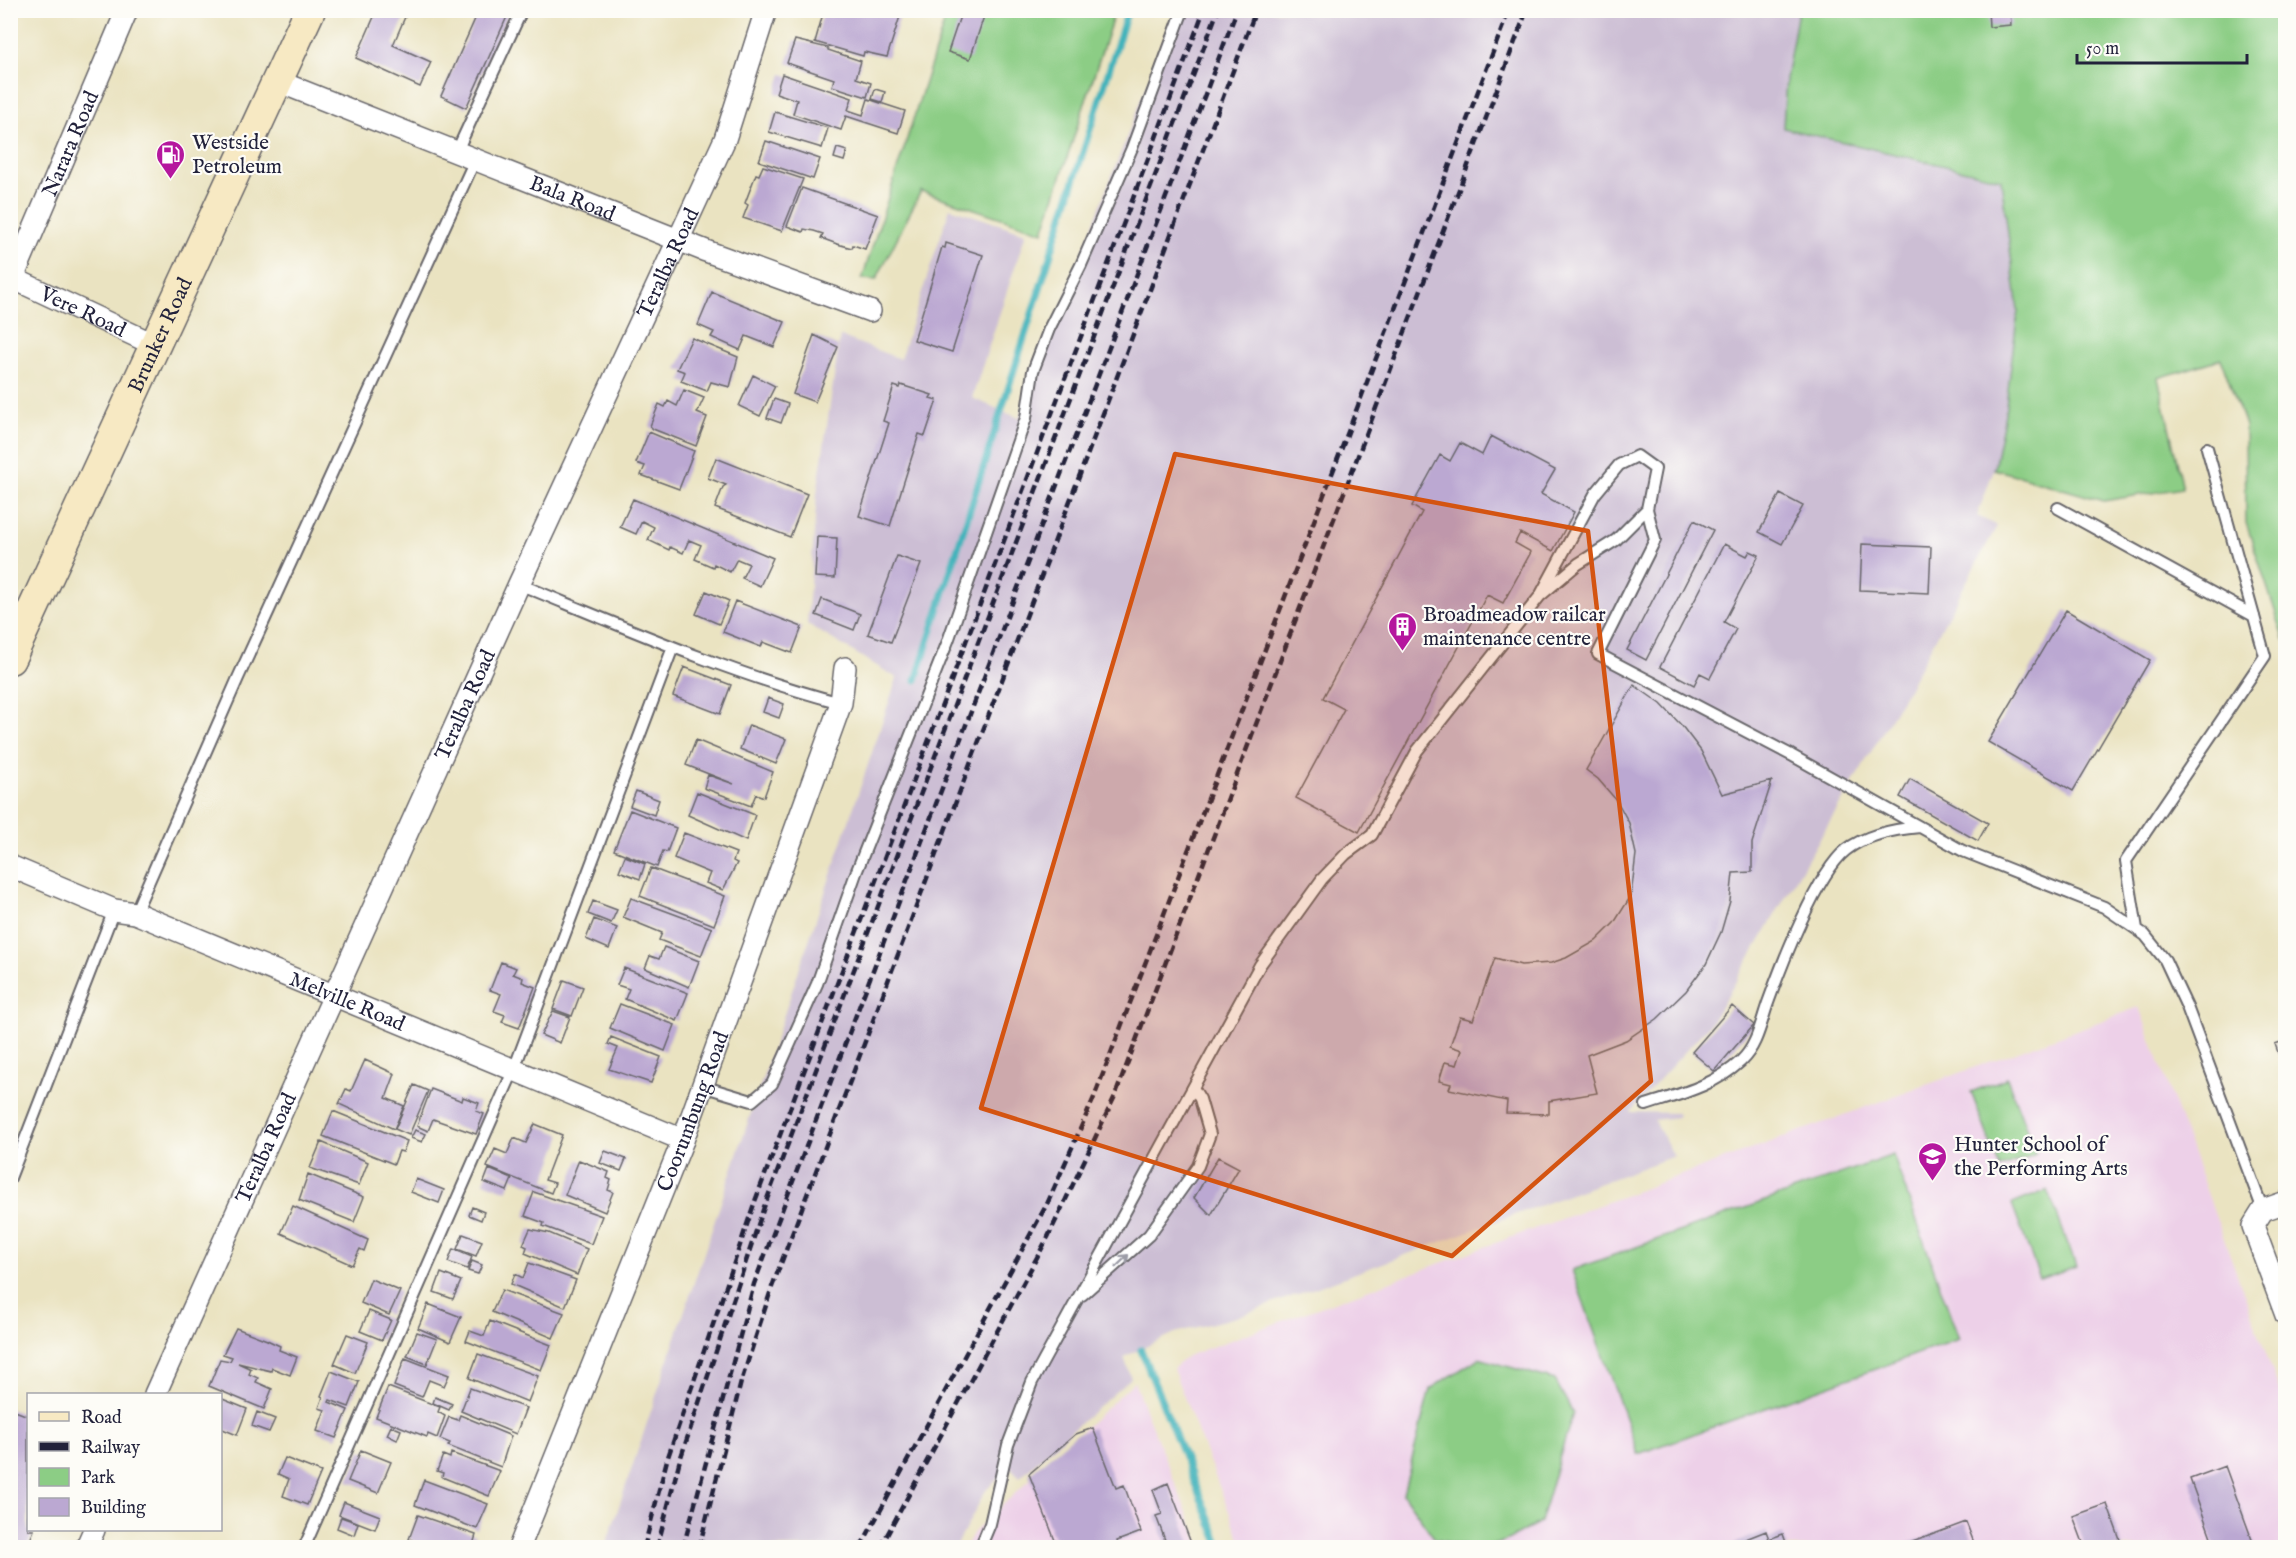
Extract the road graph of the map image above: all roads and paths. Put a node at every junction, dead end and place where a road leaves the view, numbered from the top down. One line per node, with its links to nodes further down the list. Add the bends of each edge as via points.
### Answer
1 (127, 10): 9 (street, Narara Road)
2 (310, 10): 6 (main road, Brunker Road)
3 (522, 10): 7 (lane)
4 (1183, 10): 28 (lane, via 1132,148 1033,371 1026,418 948,641 856,873 817,984 772,1084 752,1101)
5 (760, 12): 8 (street, Teralba Road, via 725,139)
6 (277, 81): 7 (street, Bala Road); 11 (main road, Brunker Road)
7 (466, 156): 8 (street, Bala Road); 24 (lane, via 238,678)
8 (678, 240): 10 (street, Bala Road); 15 (street, Teralba Road)
9 (12, 278): 11 (street, Vere Road)
10 (870, 311)
11 (155, 345): 19 (main road, Brunker Road)
12 (2207, 448): 17 (lane)
13 (2058, 508): 17 (lane)
14 (1647, 509): 16 (lane, via 1617,540 1578,564); 16 (lane, via 1655,469 1637,456 1619,465 1595,494); 22 (lane, via 1655,540 1598,654)
15 (519, 584): 18 (lane); 26 (street, Teralba Road)
16 (1540, 596): 29 (lane, via 1417,752 1372,835 1322,879 1260,965)
17 (2254, 616): 25 (lane, via 2265,656 2126,861)
18 (673, 647): 21 (lane); 27 (lane)
19 (10, 659)
20 (846, 668): 21 (street, Coorumbung Road)
21 (841, 703): 28 (street, Coorumbung Road)
22 (1920, 827): 25 (lane, via 1963,851 2104,907); 30 (lane, via 1892,829 1846,850 1829,872 1785,956 1758,1037 1741,1061 1704,1087)
23 (10, 866): 24 (street, Melville Road)
24 (125, 911): 26 (street, Melville Road); 32 (lane)
25 (2137, 929): 34 (lane, via 2165,960 2187,1007)
26 (336, 995): 27 (street, Melville Road); 37 (street, Teralba Road)
27 (514, 1069): 31 (street, Melville Road); 40 (lane)
28 (702, 1086): 31 (street, Coorumbung Road)
29 (1194, 1089): 35 (lane); 35 (lane, one-way to 29, via 1149,1235 1198,1166 1210,1134)
30 (1646, 1104)
31 (683, 1140): 41 (street, Coorumbung Road)
32 (10, 1178)
33 (2286, 1202): 34 (street)
34 (2263, 1210): 36 (street, via 2253,1226)
35 (1077, 1299): 42 (lane, via 1032,1382 1008,1445 990,1524)
36 (2286, 1315)
37 (156, 1393)
38 (94, 1531): 39 (street)
39 (86, 1548)
40 (304, 1548)
41 (519, 1548)
42 (980, 1548)

